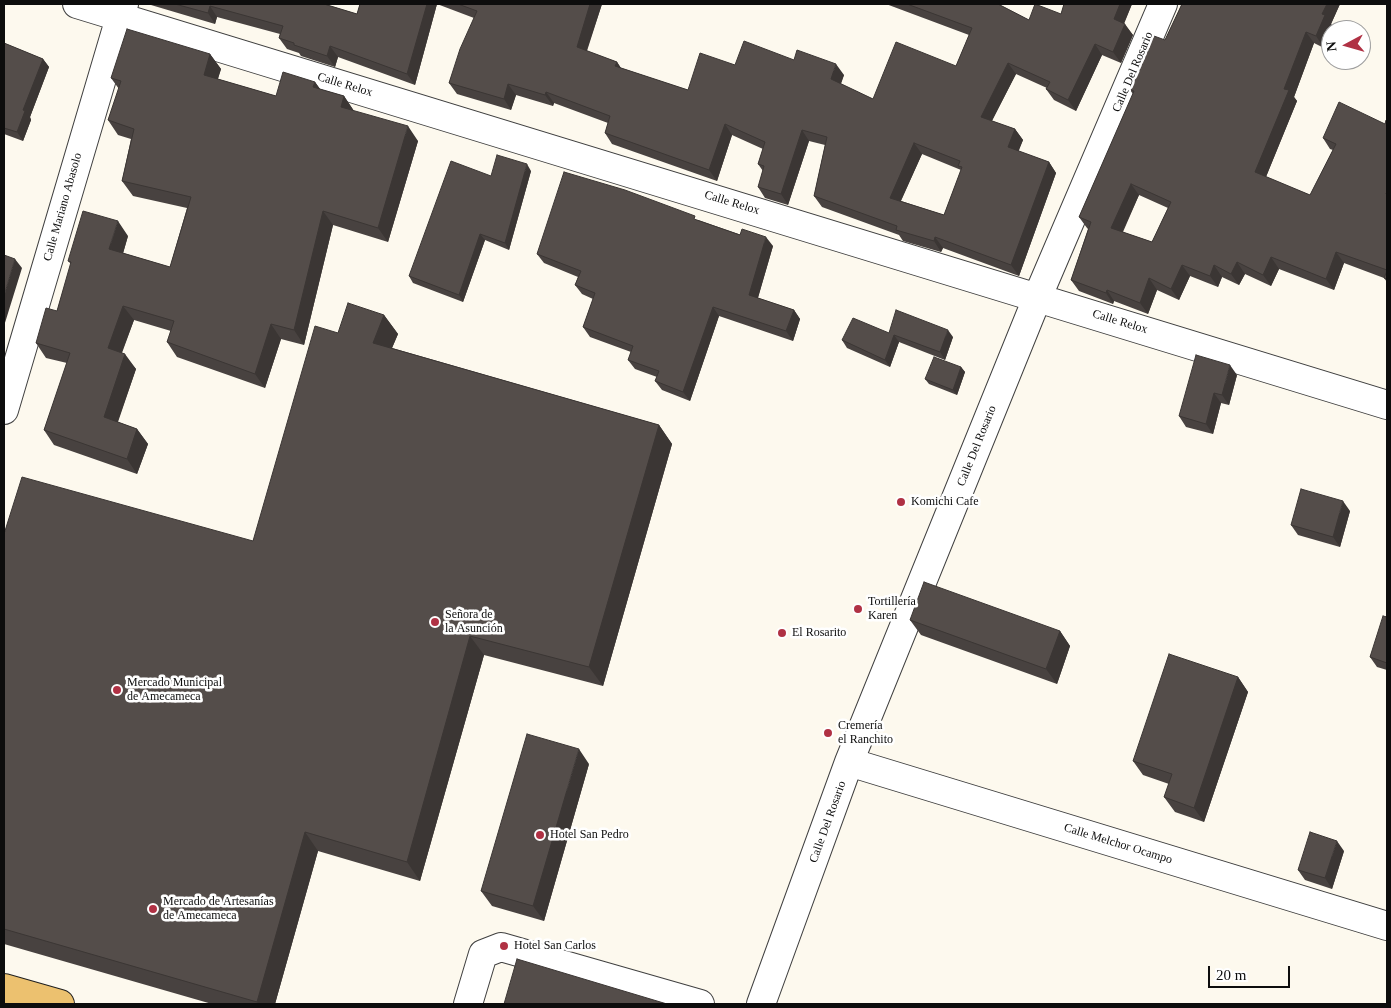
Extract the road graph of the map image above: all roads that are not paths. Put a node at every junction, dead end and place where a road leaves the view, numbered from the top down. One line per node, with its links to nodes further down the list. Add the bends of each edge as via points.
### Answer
1 (77, 4): 3 (street, Calle Relox)
2 (1163, 4): 4 (street, Calle Del Rosario)
3 (122, 10): 4 (street, Calle Relox); 6 (street, Calle Mariano Abasolo)
4 (1038, 296): 5 (street, Calle Relox); 7 (street, Calle Del Rosario)
5 (1387, 405)
6 (4, 410)
7 (850, 762): 8 (street, Calle Melchor Ocampo); 13 (street, Calle Del Rosario)
8 (1387, 926)
9 (4, 988): 10 (main road)
10 (60, 1004)
11 (468, 1004): 12 (street, via 492,950)
12 (700, 1004)
13 (761, 1004)

